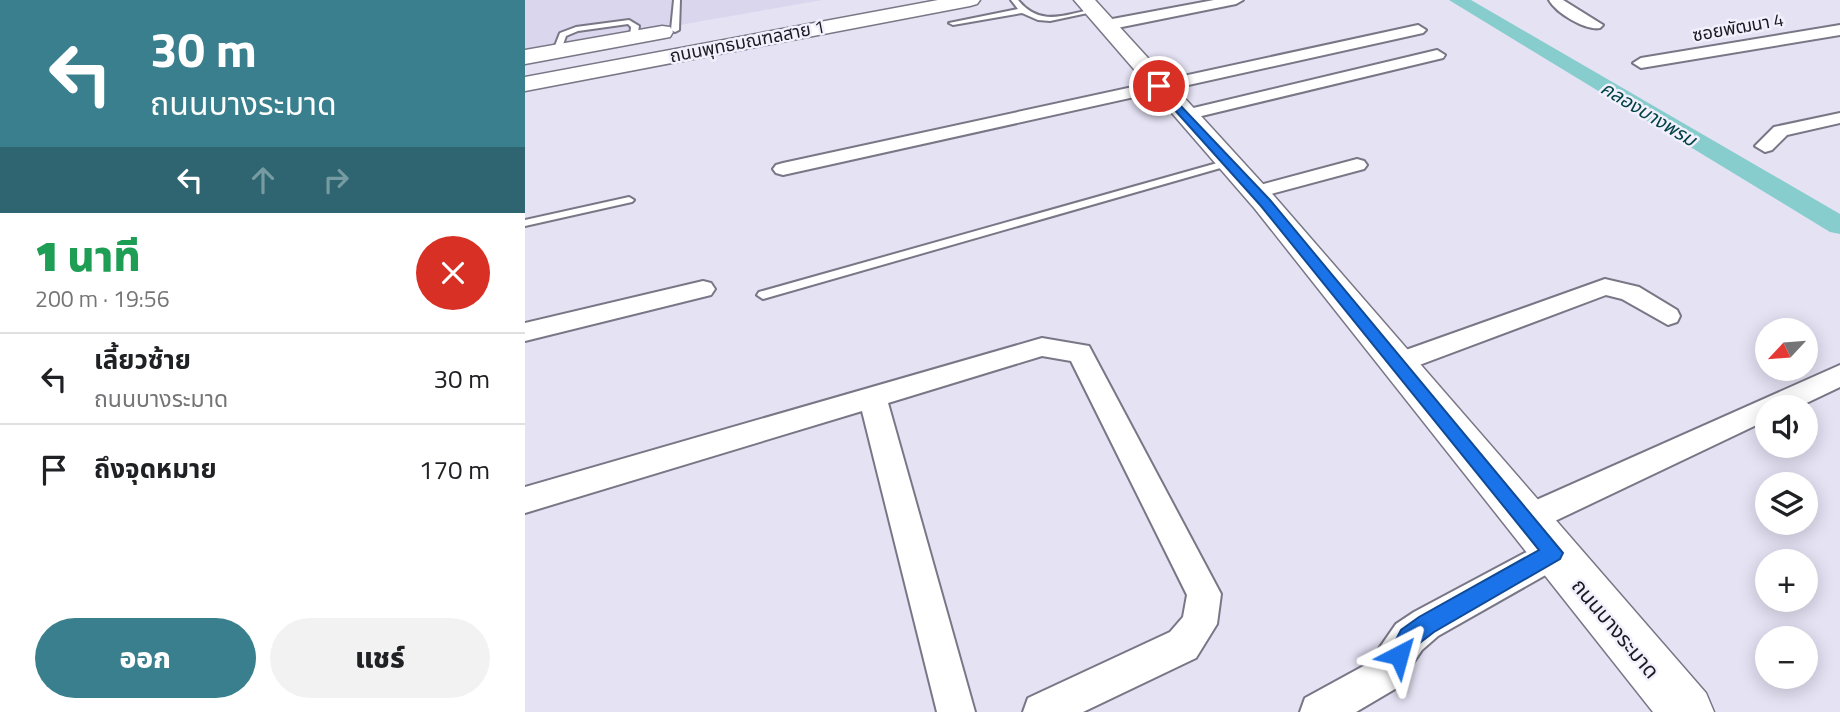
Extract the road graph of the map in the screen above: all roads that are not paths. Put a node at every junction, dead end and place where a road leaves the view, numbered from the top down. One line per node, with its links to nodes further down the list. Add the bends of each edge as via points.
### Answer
1 (677, 0): 11 (lane)
2 (970, 0): 17 (street, ถนนพุทธมณฑลสาย 1)
3 (1014, 0): 6 (lane)
4 (1236, 0): 7 (street)
5 (1556, 0): 10 (street)
6 (1021, 11): 7 (lane, via 1047,19); 8 (lane)
7 (1095, 12): 18 (street, ถนนบางระมาด)
8 (953, 23)
9 (702, 25): 11 (street, ถนนพุทธมณฑลสาย 1)
10 (1595, 25)
11 (675, 30): 15 (street, ถนนพุทธมณฑลสาย 1)
12 (1418, 30): 18 (street)
13 (1840, 30): 16 (street, ซอยพัฒนา 4)
14 (1437, 55): 19 (street)
15 (525, 57)
16 (1641, 63)
17 (525, 84)
18 (1159, 86): 19 (street, ถนนบางระมาด); 24 (street)
19 (1185, 115): 22 (street, ถนนบางระมาด)
20 (1840, 118): 21 (street, via 1781,131)
21 (1765, 146)
22 (1228, 163): 25 (street, ถนนบางระมาด); 29 (lane)
23 (1357, 165): 25 (street)
24 (783, 169)
25 (1256, 192): 32 (street, ถนนบางระมาด)
26 (629, 200): 27 (lane)
27 (525, 223)
28 (703, 289): 31 (street)
29 (763, 295)
30 (1668, 316): 32 (street, via 1630,293 1605,287)
31 (525, 332)
32 (1398, 363): 38 (street, ถนนบางระมาด)
33 (1840, 375): 34 (street)
34 (1796, 395)
35 (872, 396): 37 (street); 40 (street); 41 (street, via 1042,347 1080,353 1204,594 1199,624 1183,645)
36 (1755, 414): 38 (street)
37 (525, 500)
38 (1525, 520): 39 (street, ถนนบางระมาด)
39 (1553, 553): 42 (street, via 1426,624 1409,637 1382,676); 43 (street, ถนนบางระมาด)
40 (956, 712)
41 (1042, 712)
42 (1319, 712)
43 (1686, 712)

